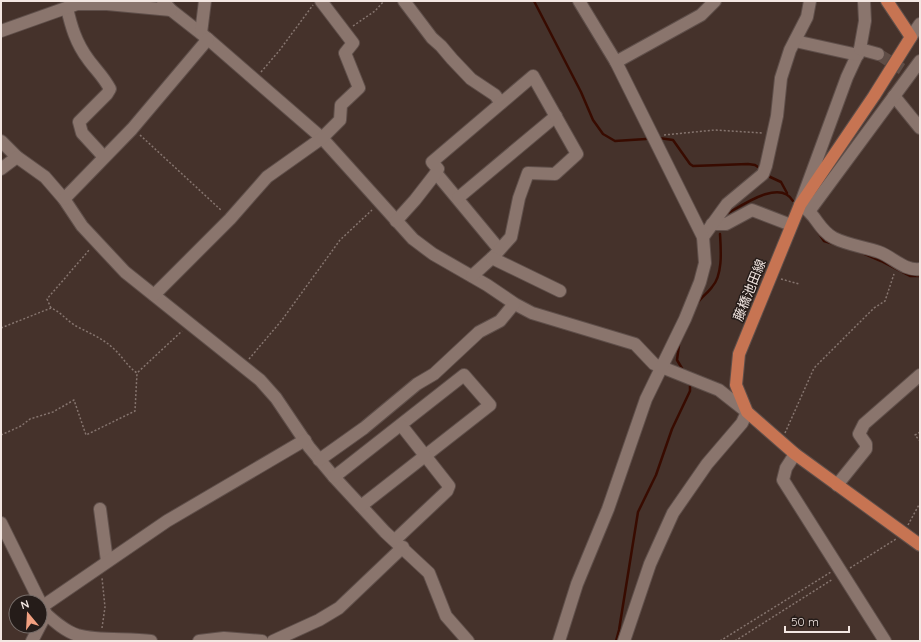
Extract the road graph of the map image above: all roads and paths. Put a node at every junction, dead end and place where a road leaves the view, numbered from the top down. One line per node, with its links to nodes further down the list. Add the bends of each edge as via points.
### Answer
1 (205, 1): 16 (street)
2 (316, 1): 23 (path)
3 (321, 1): 15 (street)
4 (384, 1): 15 (path, via 375,11)
5 (404, 1): 25 (street, via 432,38 471,79 495,95)
6 (578, 1): 22 (street)
7 (715, 1): 22 (street, via 701,15)
8 (810, 1): 18 (street, via 807,17)
9 (864, 1): 19 (street, via 865,20)
10 (887, 1): 17 (main road)
11 (167, 6): 12 (street, via 77,4); 16 (street)
12 (67, 8): 14 (street); 33 (street, via 74,35 110,89 79,122 82,133)
13 (920, 24): 17 (street)
14 (1, 31)
15 (344, 32): 31 (street, via 353,43 345,53 359,88 341,105 340,120)
16 (204, 36): 23 (street); 28 (street)
17 (911, 37): 40 (main road, 藤橋池田線)
18 (795, 41): 19 (street); 29 (street, via 781,78)
19 (859, 52): 20 (street); 40 (street, via 847,77)
20 (878, 54)
21 (920, 61): 24 (street, via 906,72)
22 (616, 62): 30 (street)
23 (255, 79): 31 (street)
24 (894, 96): 27 (street); 40 (street)
25 (501, 103): 26 (street, via 533,76); 36 (street, via 432,162 438,169)
26 (556, 116): 37 (street); 47 (street, via 578,154 555,174 528,173 519,198 511,237)
27 (920, 128)
28 (132, 129): 33 (street); 41 (path)
29 (773, 134): 30 (path, via 715,130); 43 (street, via 763,174 727,204)
30 (651, 135): 45 (street)
31 (322, 138): 39 (street); 41 (street, via 267,177)
32 (1, 141): 34 (street)
33 (104, 157): 38 (street)
34 (17, 158): 35 (street); 38 (street, via 45,177)
35 (1, 169)
36 (436, 173): 37 (street); 42 (street)
37 (458, 198): 47 (street)
38 (64, 199): 46 (street, via 82,226)
39 (381, 203): 42 (street); 59 (path, via 340,240 282,320)
40 (805, 207): 44 (main road, 藤橋池田線); 48 (street, via 819,226 834,238 880,252 912,270)
41 (230, 219): 54 (street)
42 (396, 221): 50 (street, via 413,239)
43 (712, 224): 44 (street, via 726,224 752,210); 45 (street)
44 (791, 225): 51 (main road, 藤橋池田線)
45 (703, 237): 60 (street, via 705,263 700,282)
46 (96, 241): 54 (street, via 124,272); 56 (path, via 47,299)
47 (496, 254): 50 (street); 53 (street)
48 (920, 269)
49 (894, 274): 69 (path, via 885,302 874,308 814,368)
50 (472, 276): 55 (street)
51 (770, 277): 52 (path); 63 (main road, 藤橋池田線, via 739,354 736,385)
52 (798, 284)
53 (560, 292)
54 (154, 295): 57 (street)
55 (514, 304): 60 (street, via 532,313 635,344 654,364); 72 (street, via 500,321 469,340 434,374 417,384 364,428)
56 (50, 308): 58 (path); 61 (path, via 114,348)
57 (190, 323): 59 (street); 61 (path)
58 (1, 328)
59 (244, 365): 67 (street, via 276,398)
60 (663, 368): 63 (street, via 719,390); 91 (street, via 646,400 608,509 577,584)
61 (137, 373): 66 (path, via 135,411 86,435 74,400)
62 (920, 375): 74 (street, via 864,424 858,434 866,448)
63 (747, 412): 69 (main road, 藤橋池田線); 92 (street, via 742,423 707,464 673,513 650,564)
64 (401, 425): 71 (street); 71 (street, via 464,375 490,405); 73 (street)
65 (920, 432): 68 (path, via 915,435)
66 (1, 435)
67 (305, 440): 72 (street); 80 (street, via 167,521)
68 (920, 441)
69 (781, 442): 70 (main road, 藤橋池田線)
70 (795, 454): 74 (main road, 藤橋池田線); 81 (street, via 786,468 783,480)
71 (425, 456): 75 (street); 78 (street, via 449,486)
72 (319, 460): 73 (street)
73 (334, 477): 75 (street)
74 (837, 485): 79 (main road, 藤橋池田線)
75 (361, 506): 78 (street)
76 (100, 509): 80 (street)
77 (1, 523): 82 (street)
78 (399, 543): 89 (street, via 339,608); 90 (street, via 429,573 446,616)
79 (920, 545)
80 (103, 564): 83 (street); 85 (path, via 105,607)
81 (839, 567): 93 (path); 94 (street)
82 (36, 594)
83 (48, 608)
84 (48, 613): 85 (street, via 68,631 77,635)
85 (101, 638): 86 (street)
86 (151, 641)
87 (199, 641): 88 (street, via 224,638)
88 (262, 641)
89 (273, 641)
90 (468, 641)
91 (559, 641)
92 (624, 641)
93 (720, 641)
94 (885, 641)

